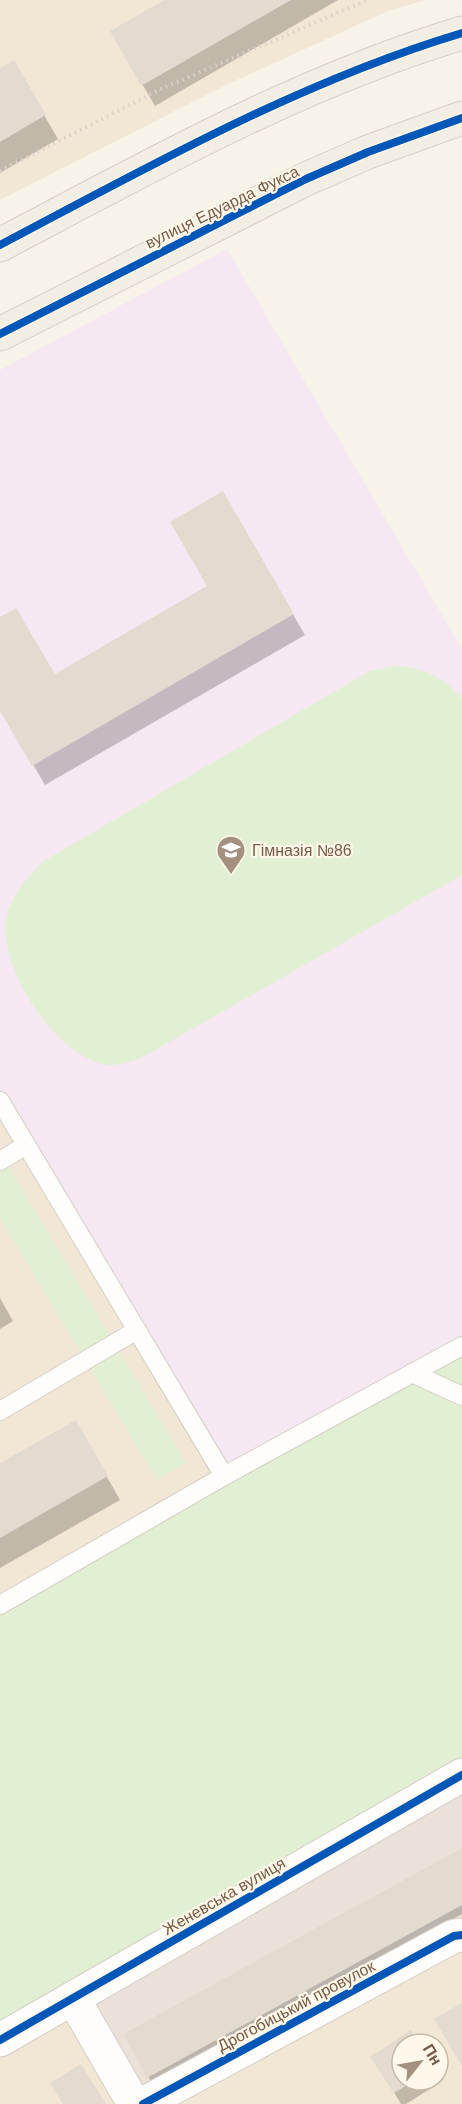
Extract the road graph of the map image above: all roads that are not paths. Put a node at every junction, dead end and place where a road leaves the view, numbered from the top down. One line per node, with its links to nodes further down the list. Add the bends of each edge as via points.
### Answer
1 (462, 33): 3 (main road, via 344,74 282,101)
2 (462, 117): 4 (main road, вулиця Едуарда Фукса, via 306,179)
3 (0, 245)
4 (0, 334)
5 (0, 1101): 6 (lane)
6 (26, 1145): 7 (lane); 8 (lane)
7 (0, 1161)
8 (137, 1330): 12 (lane); 13 (lane)
9 (462, 1346): 10 (lane)
10 (412, 1373): 11 (lane); 13 (lane)
11 (462, 1396)
12 (0, 1411)
13 (224, 1476): 14 (lane)
14 (0, 1605)
15 (462, 1775): 17 (street, Женевська вулиця)
16 (459, 1934): 20 (street, Дрогобицький провулок)
17 (73, 1998): 18 (street, Женевська вулиця); 19 (street)
18 (0, 2040)
19 (134, 2104)
20 (143, 2104)

